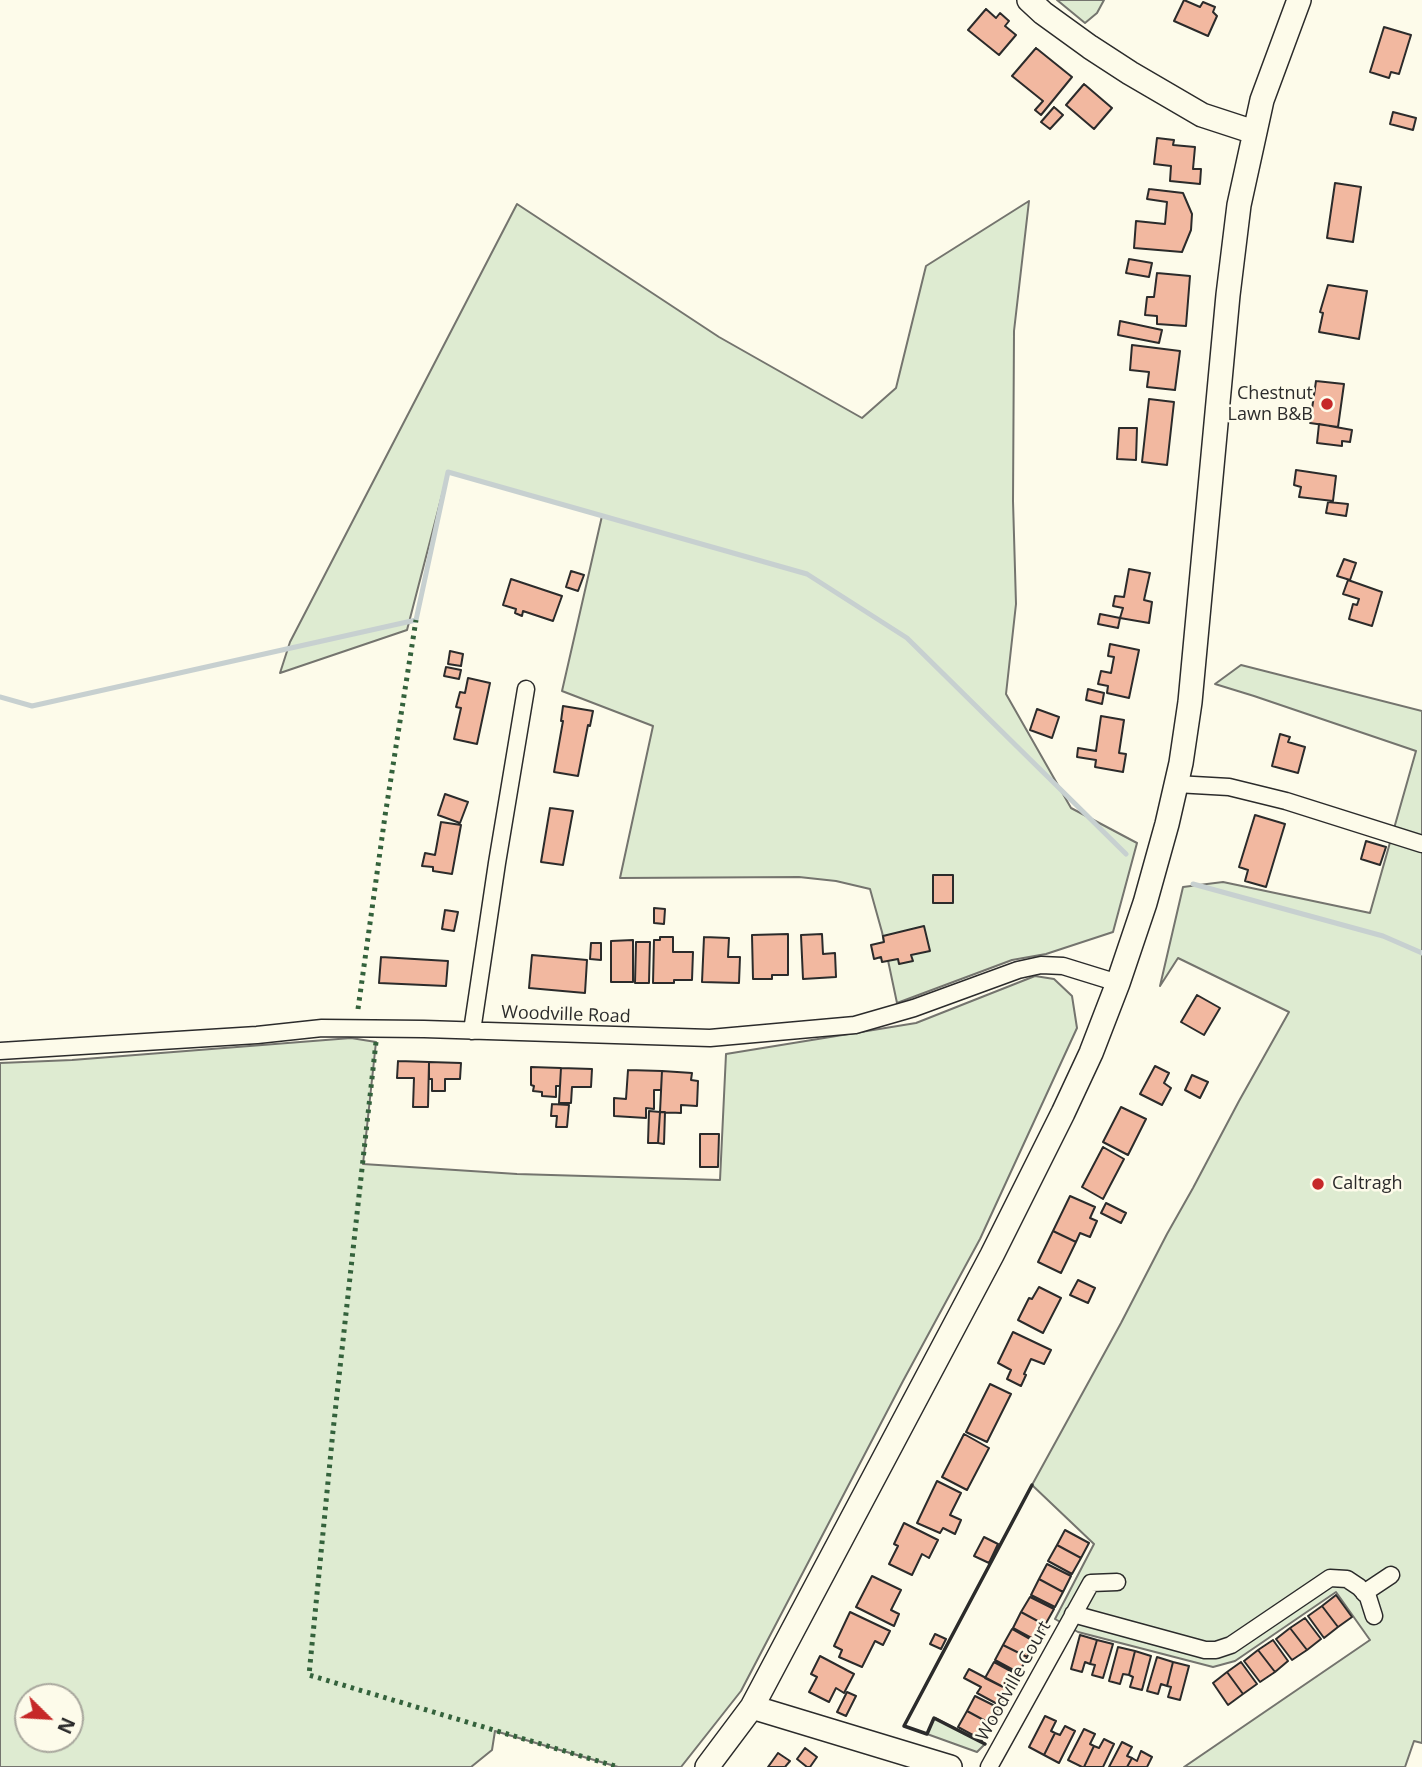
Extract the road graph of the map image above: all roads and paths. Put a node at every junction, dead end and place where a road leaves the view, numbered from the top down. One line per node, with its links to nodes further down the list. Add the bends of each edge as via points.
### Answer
1 (1029, 0): 3 (main road, via 1130,73 1202,115)
2 (1299, 0): 3 (main road)
3 (1254, 132): 5 (main road, via 1238,205 1190,702)
4 (526, 689): 8 (street)
5 (1176, 784): 6 (street, via 1228,787 1286,801); 7 (main road, via 1145,903)
6 (1422, 844)
7 (1118, 983): 8 (street, Woodville Road, via 1063,966 1041,965 855,1025 710,1038); 15 (main road, via 1068,1103 992,1255)
8 (472, 1031): 9 (street, Woodville Road, via 322,1028)
9 (0, 1051)
10 (1391, 1575): 12 (street)
11 (1117, 1582): 13 (street, Woodville Court, via 1091,1583)
12 (1364, 1593): 13 (street, Woodville Court, via 1347,1579 1330,1578 1216,1650); 14 (street)
13 (1073, 1614): 18 (street, Woodville Court)
14 (1374, 1616)
15 (752, 1707): 16 (main road); 17 (main road)
16 (707, 1767)
17 (950, 1767)
18 (989, 1767)

